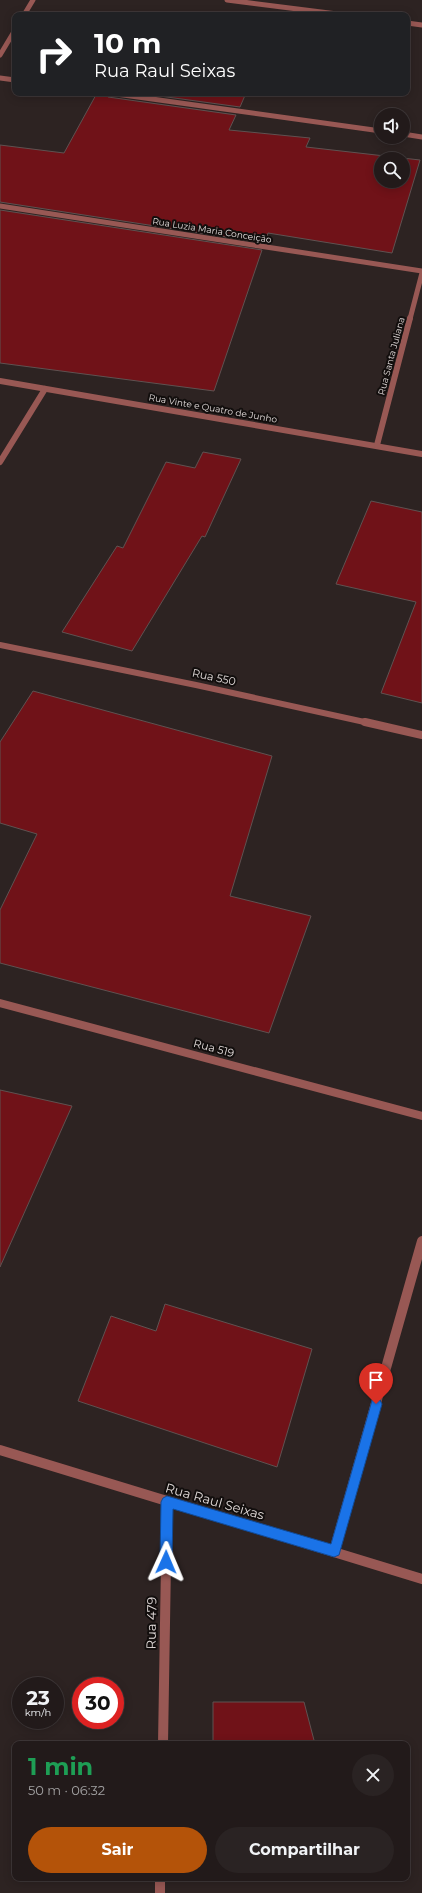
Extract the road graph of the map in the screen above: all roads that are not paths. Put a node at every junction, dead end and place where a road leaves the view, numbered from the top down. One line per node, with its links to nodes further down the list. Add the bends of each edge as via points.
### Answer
1 (33, 0): 3 (street)
2 (227, 0): 4 (street)
3 (26, 12)
4 (321, 12)
5 (410, 23): 6 (street)
6 (422, 25)
7 (12, 35): 8 (street)
8 (0, 55)
9 (0, 78): 10 (street)
10 (12, 80)
11 (130, 96): 12 (street)
12 (374, 130)
13 (410, 135): 14 (street)
14 (422, 136)
15 (0, 206): 16 (street, Rua Luzia Maria Conceição)
16 (422, 272): 19 (street, Rua Santa Juliana)
17 (0, 381): 18 (street, Rua Vinte e Quatro de Junho)
18 (45, 389): 19 (street, Rua Vinte e Quatro de Junho); 21 (street)
19 (377, 445): 20 (street, Rua Vinte e Quatro de Junho)
20 (422, 454)
21 (0, 462)
22 (0, 645): 23 (street, Rua 550)
23 (422, 735)
24 (0, 1003): 25 (street, Rua 519)
25 (422, 1116)
26 (422, 1241): 29 (street)
27 (0, 1450): 28 (street, Rua Raul Seixas)
28 (167, 1502): 29 (street, Rua Raul Seixas); 31 (street, Rua 479)
29 (334, 1551): 30 (street, Rua Raul Seixas)
30 (422, 1580)
31 (163, 1741)
32 (160, 1881): 33 (street)
33 (160, 1893)

